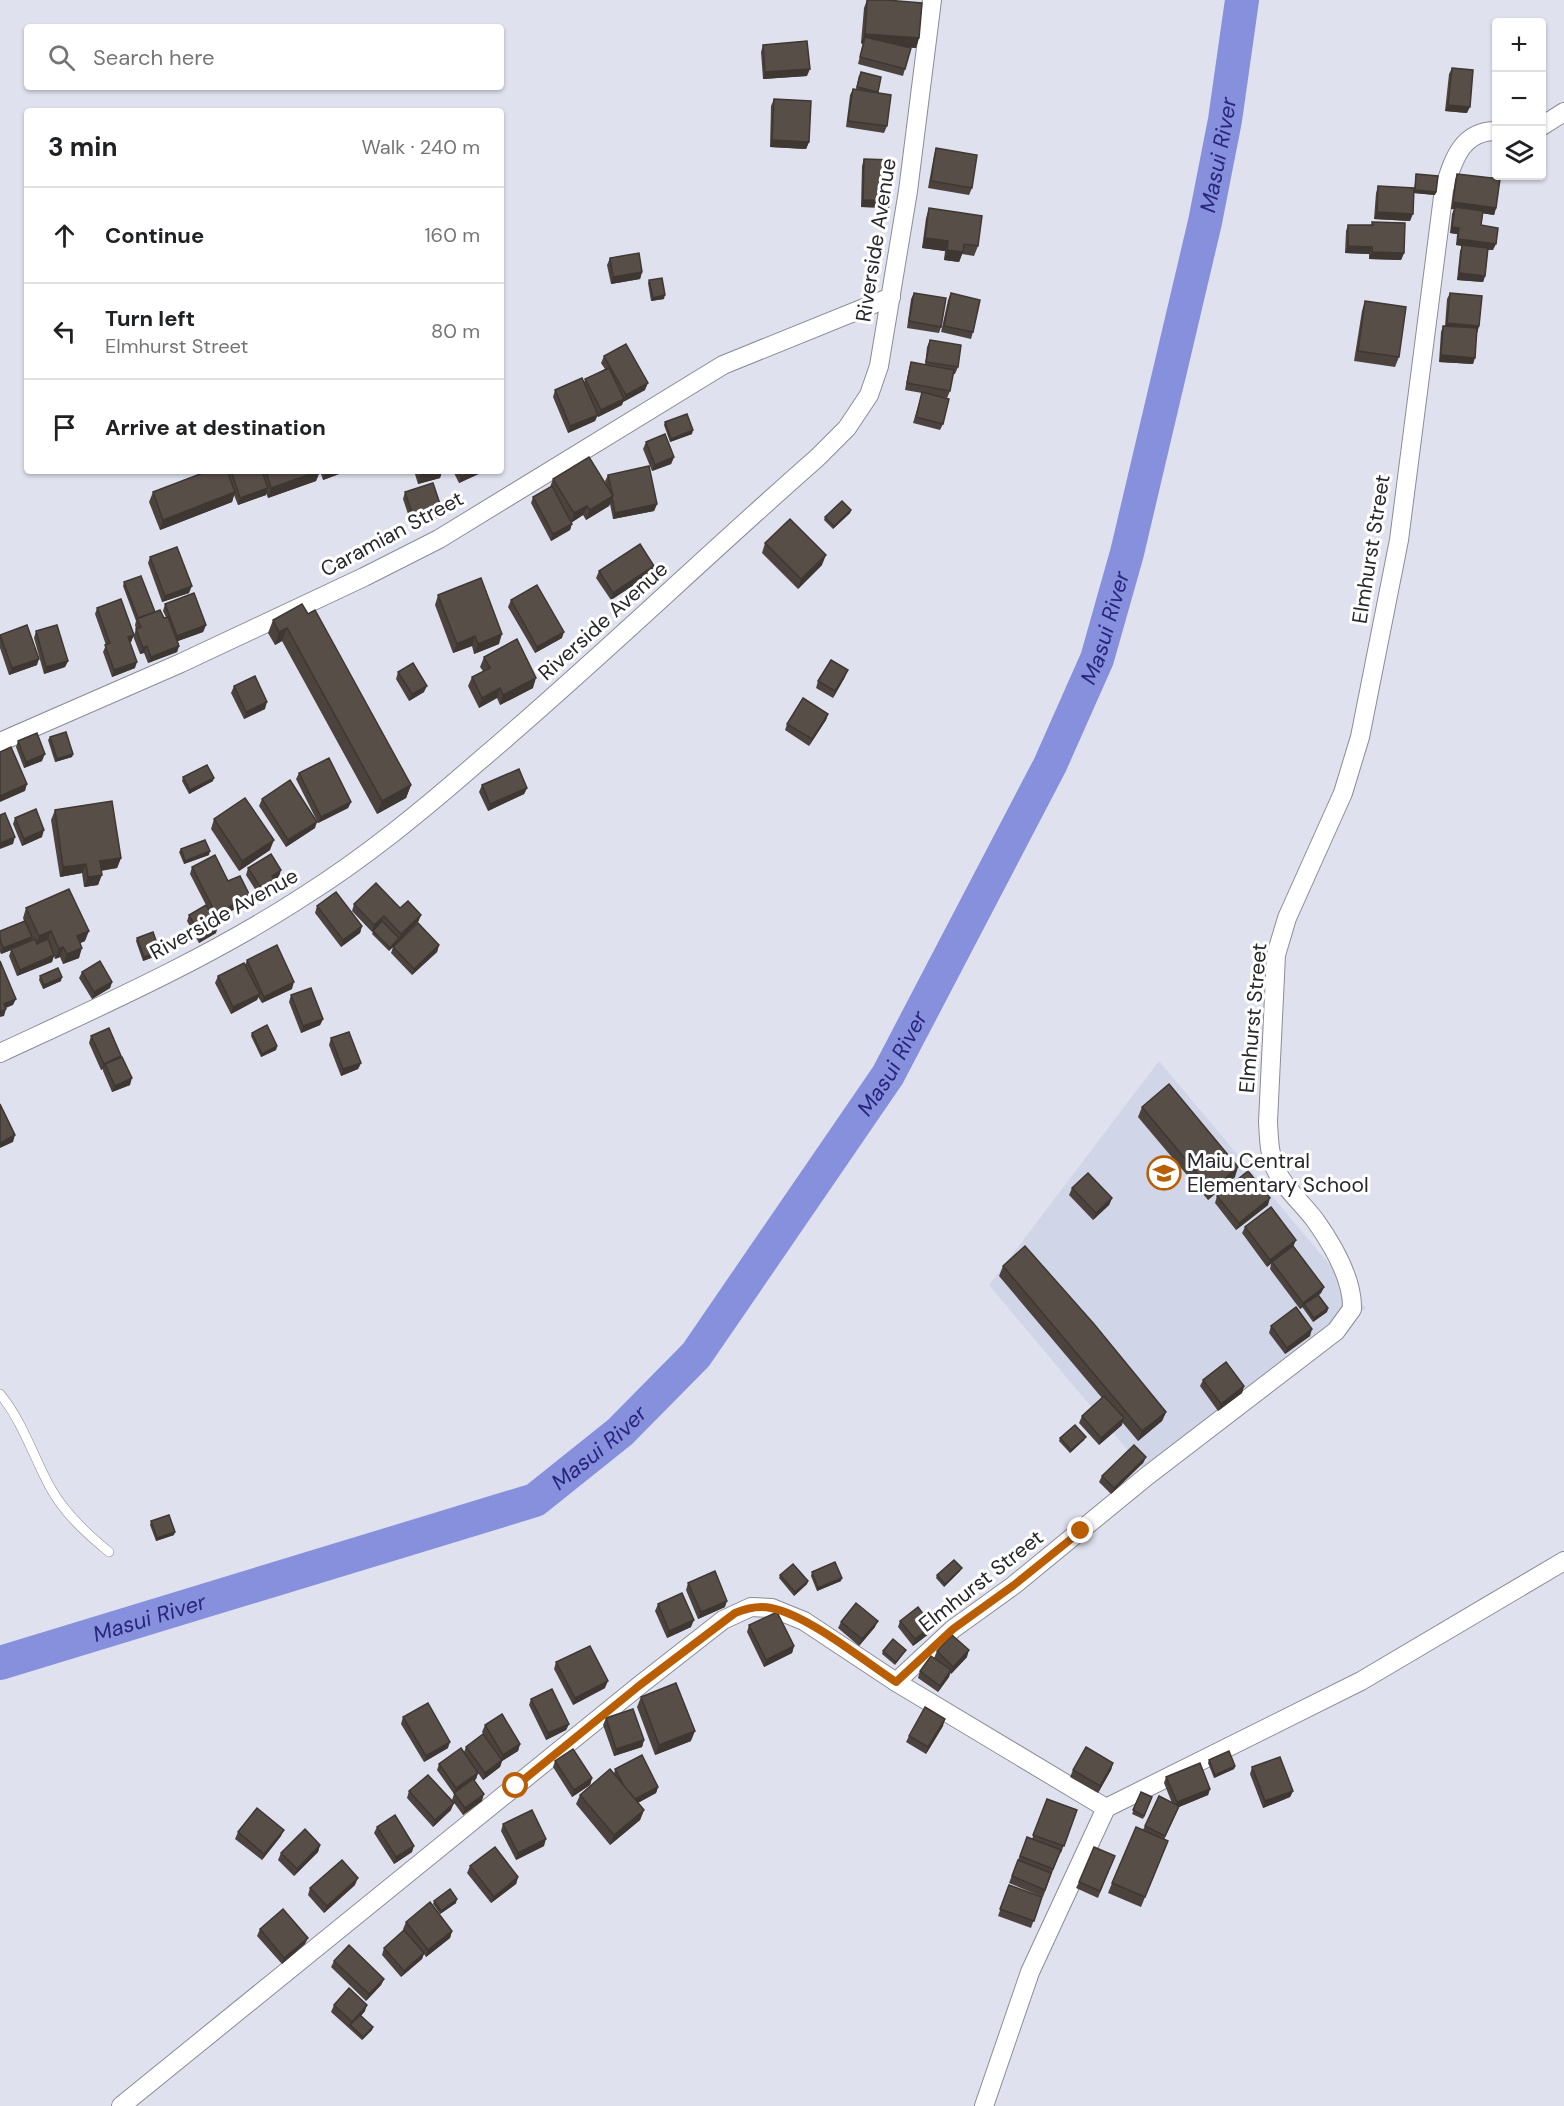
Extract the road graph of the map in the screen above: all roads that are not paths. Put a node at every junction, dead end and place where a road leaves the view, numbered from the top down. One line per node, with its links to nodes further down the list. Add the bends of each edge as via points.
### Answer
1 (932, 0): 5 (street, Riverside Avenue)
2 (1564, 112): 3 (street)
3 (1546, 123)
4 (1492, 131): 11 (street, Elmhurst Street, via 1462,144 1444,189 1399,540 1360,737 1343,793 1287,918 1276,955 1269,1148 1286,1185 1316,1221 1336,1255 1349,1283 1352,1309 1336,1330 953,1629)
5 (891, 297): 6 (street, Caramian Street, via 723,365 439,539 364,577); 7 (street, Riverside Avenue, via 879,366 869,395 847,428 509,737 420,812 305,896 222,945)
6 (0, 742)
7 (0, 1053)
8 (0, 1394): 9 (lane, via 20,1423 60,1502)
9 (109, 1552)
10 (1564, 1561): 12 (street, via 1361,1681)
11 (896, 1682): 12 (street); 13 (street, via 804,1621 772,1608 750,1607 735,1613 640,1685)
12 (1106, 1808): 14 (street, via 1030,1972)
13 (121, 2106)
14 (984, 2106)

